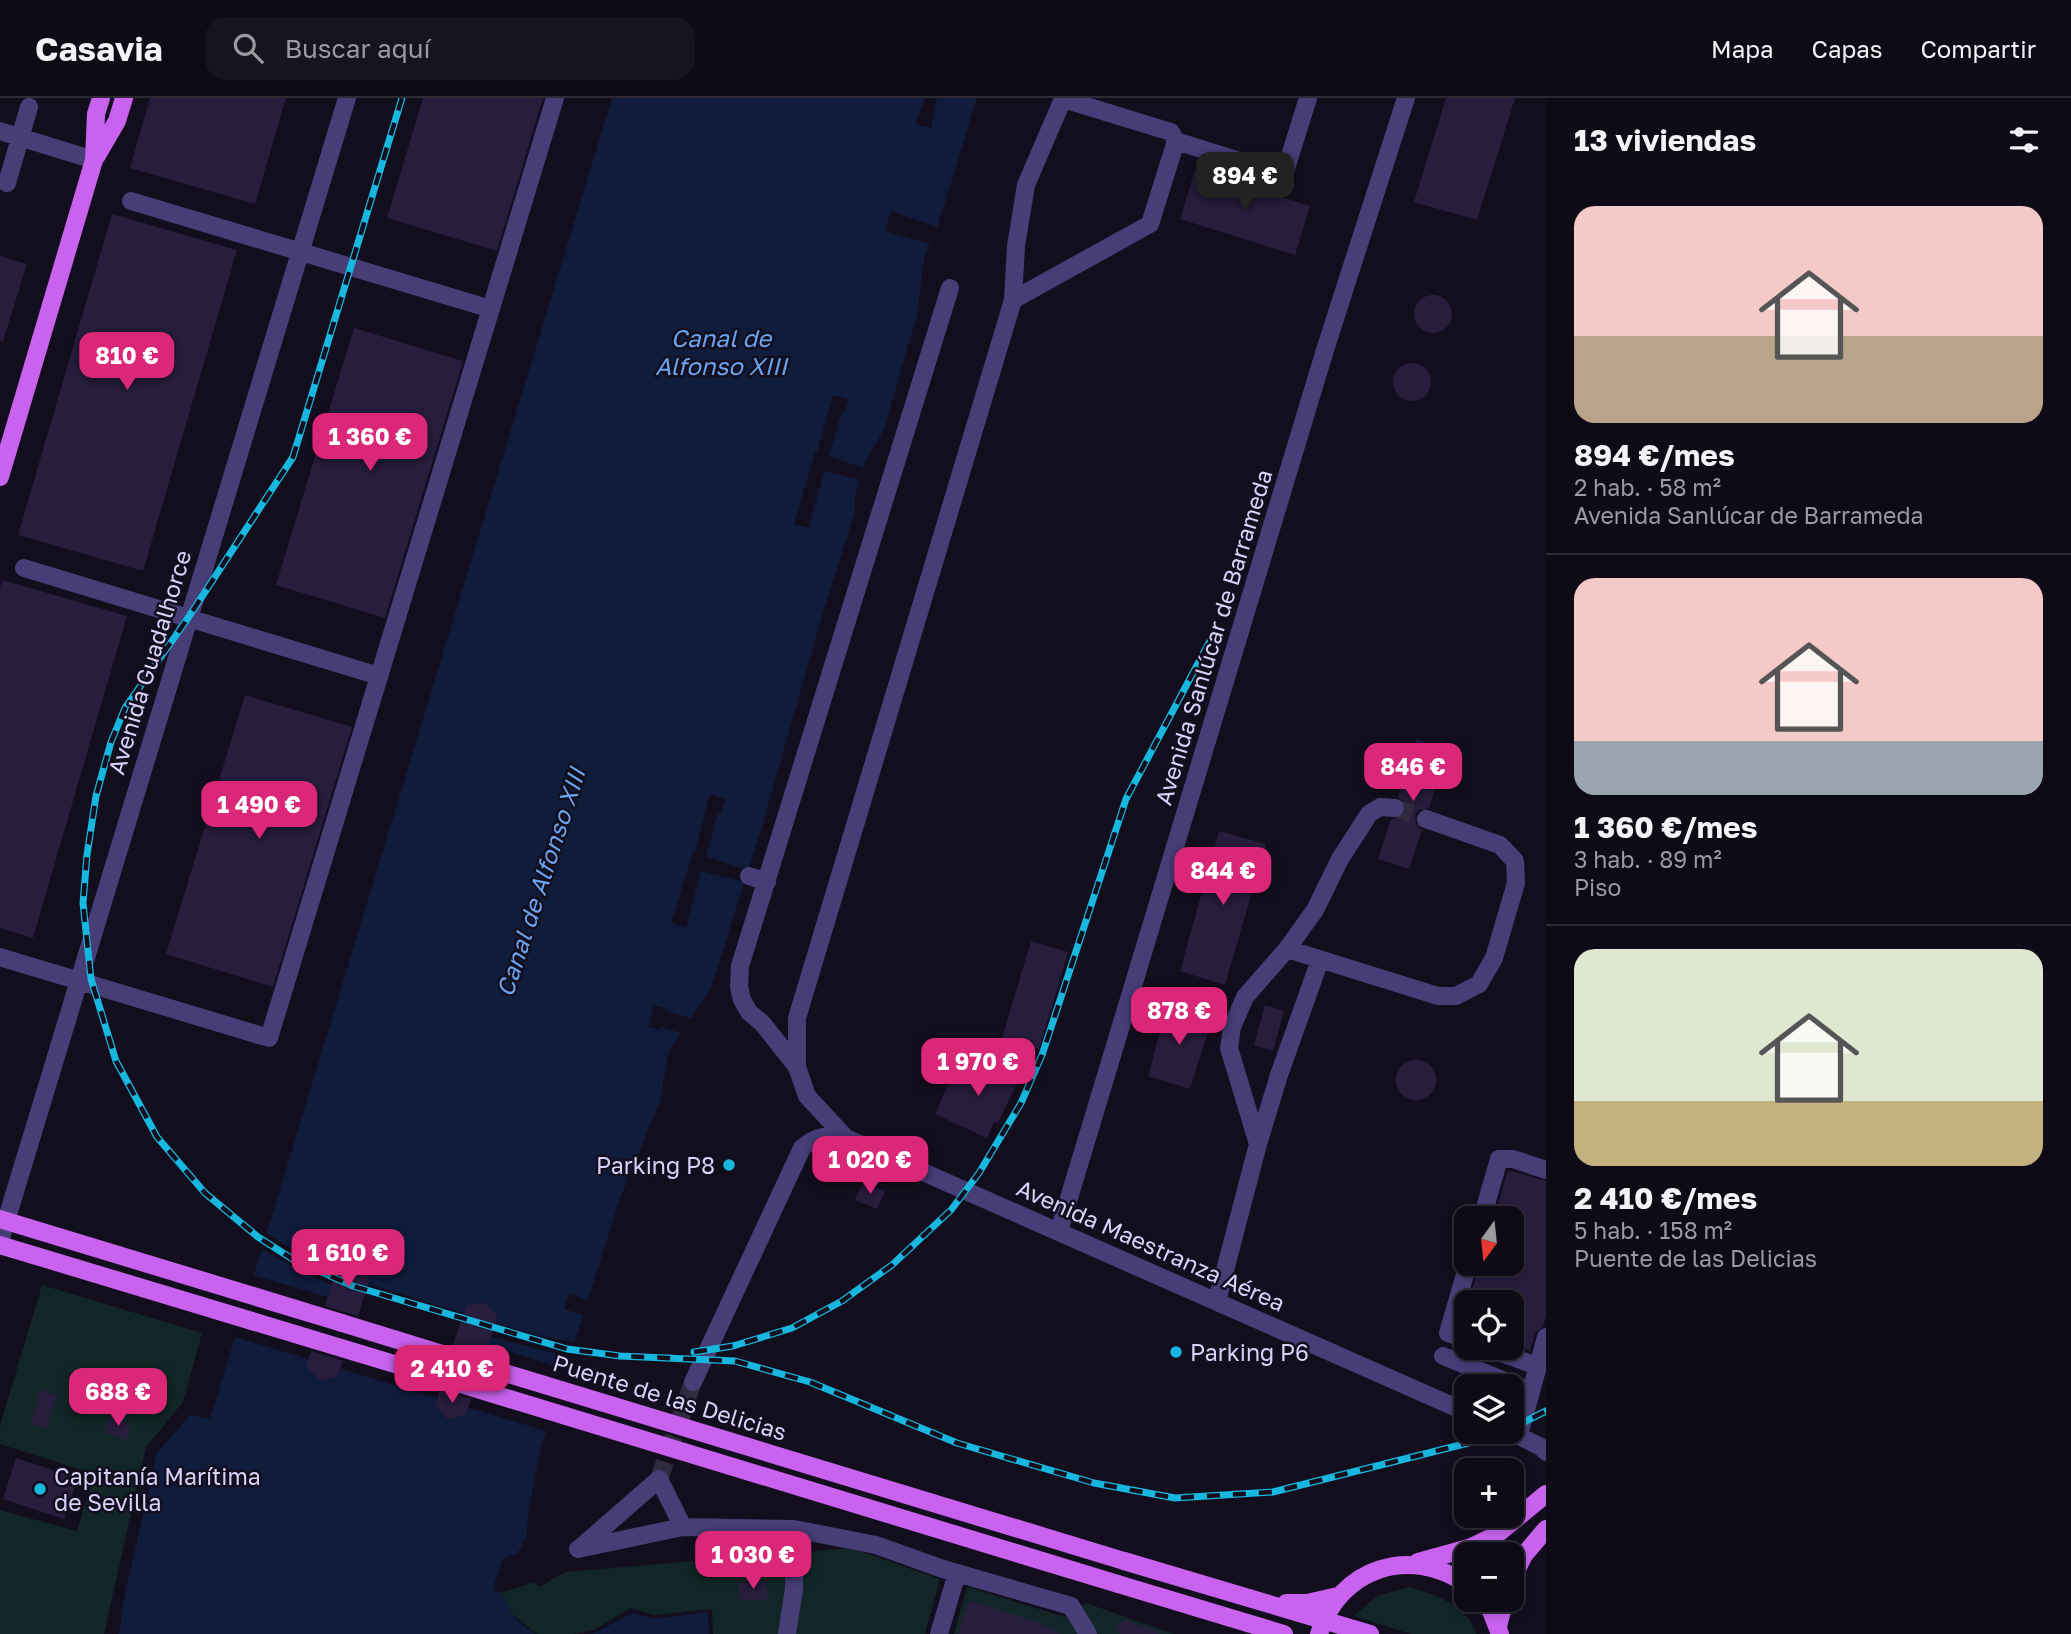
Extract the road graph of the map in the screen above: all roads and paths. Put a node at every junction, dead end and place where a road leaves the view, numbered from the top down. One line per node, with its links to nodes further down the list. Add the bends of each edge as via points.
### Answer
1 (101, 98): 11 (main road)
2 (124, 98): 11 (main road, via 117,121)
3 (346, 98): 14 (street, Avenida Guadalhorce)
4 (555, 98): 17 (street)
5 (1308, 98): 10 (street, via 1284,175)
6 (1406, 98): 36 (street, Avenida Sanlúcar de Barrameda, via 1325,350)
7 (29, 107): 9 (street)
8 (0, 131): 9 (street)
9 (21, 138): 11 (street); 12 (street)
10 (1176, 141): 16 (street, via 1150,224); 16 (street, via 1171,132 1063,99 1026,185)
11 (94, 160): 18 (main road)
12 (7, 183)
13 (131, 201): 14 (street)
14 (300, 252): 17 (street); 20 (street, Avenida Guadalhorce)
15 (950, 288): 25 (street)
16 (1013, 300): 30 (street, via 797,1018)
17 (491, 309): 21 (street)
18 (0, 477)
19 (24, 568): 20 (street)
20 (188, 618): 21 (street); 29 (street, Avenida Guadalhorce)
21 (379, 676): 29 (street, via 269,1038)
22 (1395, 807): 26 (street, via 1380,807 1369,814 1315,910)
23 (1426, 818): 28 (street, via 1500,845 1515,861 1516,883 1494,958 1479,984 1456,996 1438,996)
24 (749, 876): 25 (street)
25 (767, 882): 30 (street, via 740,966 739,987 749,1012)
26 (1287, 949): 28 (street); 32 (street, via 1245,997 1232,1027 1229,1048)
27 (0, 957): 29 (street)
28 (1320, 960): 32 (street)
29 (78, 981): 37 (street, Avenida Guadalhorce)
30 (797, 1067): 31 (street, via 807,1096)
31 (846, 1138): 36 (street, Avenida Maestranza Aérea); 45 (street, Avenida Maestranza Aérea, via 825,1135 802,1149)
32 (1258, 1144): 38 (street)
33 (1546, 1170): 34 (street, via 1499,1159)
34 (1485, 1206)
35 (0, 1219): 62 (main road, Puente de las Delicias, bridge)
36 (1059, 1231): 38 (street, Avenida Maestranza Aérea)
37 (0, 1243): 66 (main road, bridge)
38 (1217, 1301): 47 (street, Avenida Maestranza Aérea)
39 (1454, 1312): 40 (street, via 1448,1333)
40 (1454, 1335)
41 (1546, 1337): 44 (street)
42 (1443, 1356): 46 (street)
43 (1521, 1360): 44 (street)
44 (1537, 1366): 46 (street)
45 (693, 1382)
46 (1530, 1391): 48 (street)
47 (1454, 1407)
48 (1524, 1408)
49 (1524, 1436): 51 (street)
50 (1524, 1438): 52 (street)
51 (1546, 1442)
52 (1546, 1452)
53 (1546, 1494): 58 (main road, via 1496,1535 1469,1548)
54 (683, 1527): 54 (street, via 659,1479 578,1549 670,1530); 56 (street)
55 (1546, 1528): 57 (main road)
56 (794, 1530): 59 (street, via 876,1545); 68 (street, via 794,1589)
57 (1524, 1555)
58 (1409, 1564): 60 (main road); 61 (main road, via 1370,1573)
59 (957, 1573): 69 (street); 70 (street, via 1071,1606)
60 (1454, 1577)
61 (1338, 1596): 62 (main road); 65 (main road)
62 (1269, 1604): 65 (main road, Puente de las Delicias)
63 (1489, 1612): 67 (main road)
64 (1503, 1612): 67 (main road)
65 (1321, 1627): 72 (main road, Puente de las Delicias)
66 (1256, 1629): 71 (main road)
67 (1499, 1630)
68 (787, 1634)
69 (939, 1634)
70 (1088, 1634)
71 (1284, 1634)
72 (1370, 1634)

